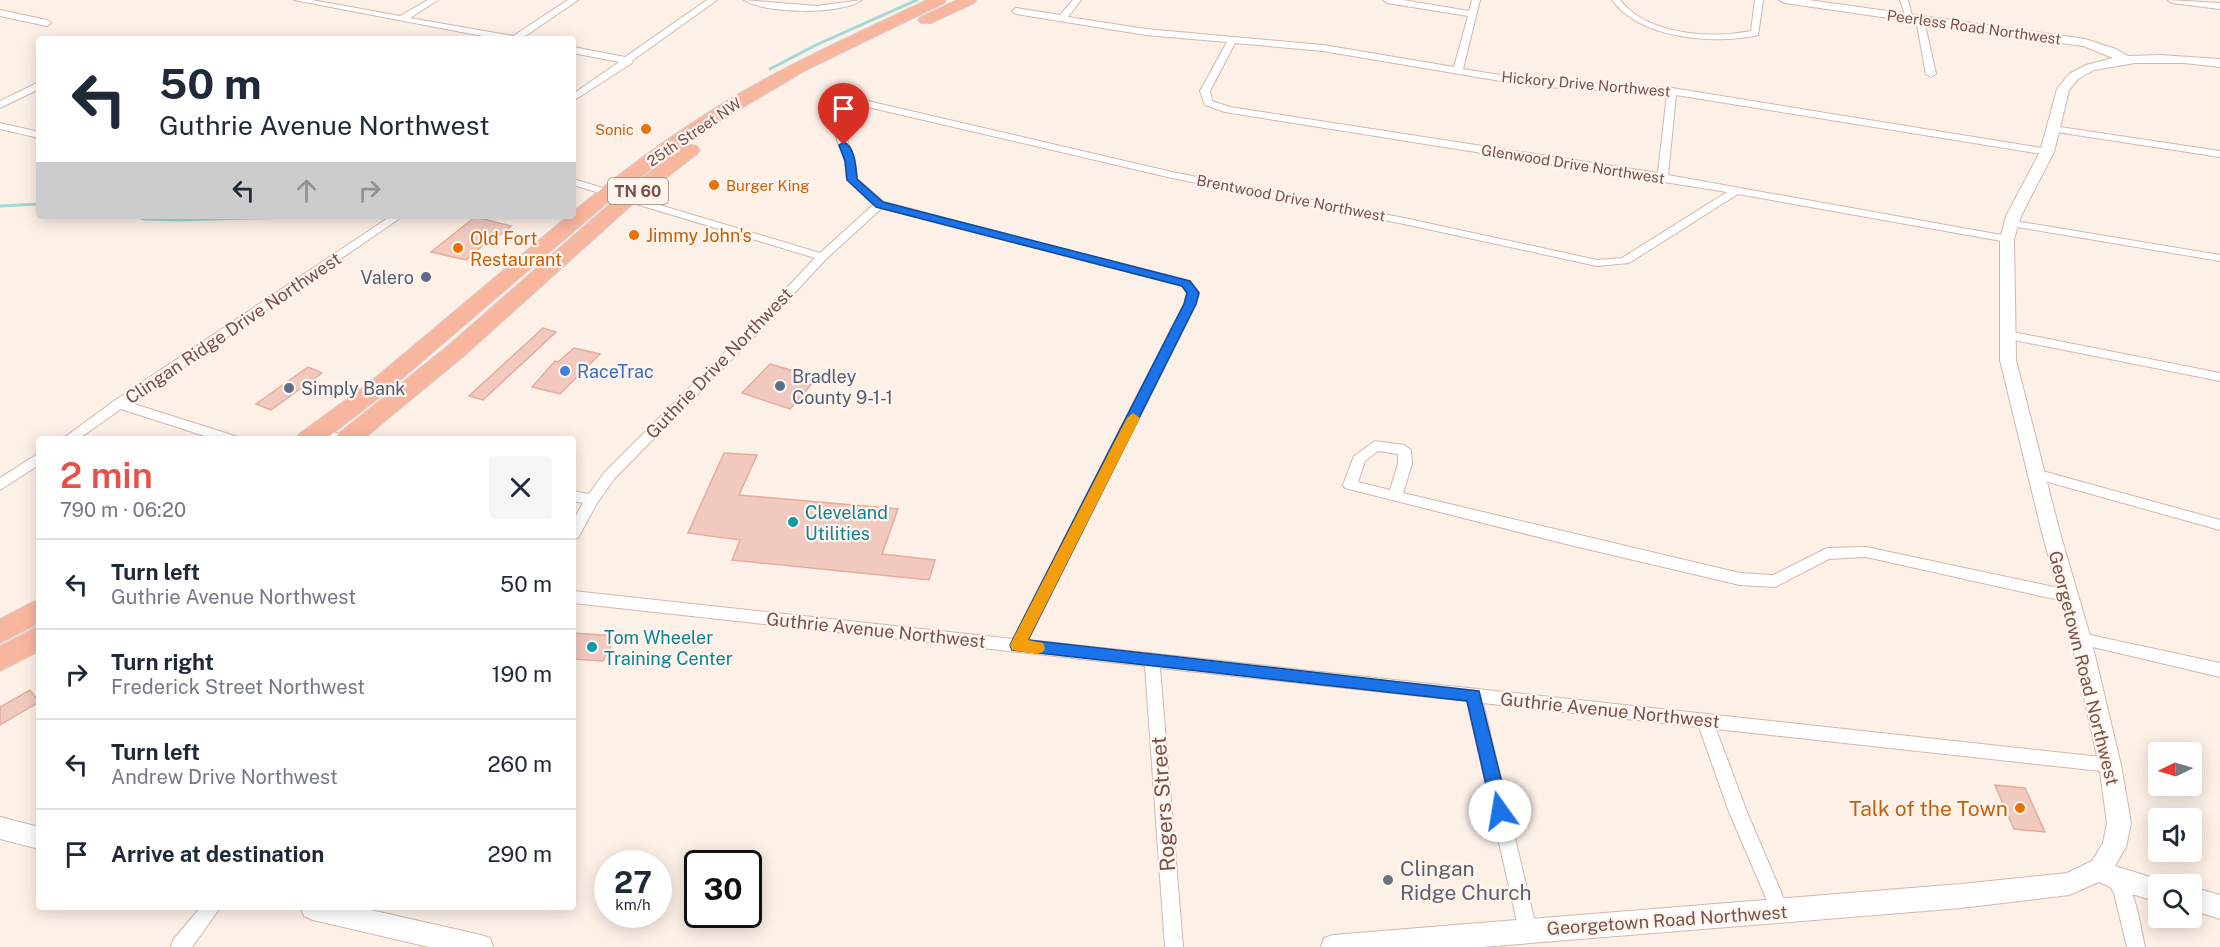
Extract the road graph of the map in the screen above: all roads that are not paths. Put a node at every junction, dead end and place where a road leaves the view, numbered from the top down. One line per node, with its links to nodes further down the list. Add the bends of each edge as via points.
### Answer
1 (298, 0): 23 (street)
2 (434, 0): 23 (street)
3 (574, 0): 26 (street)
4 (713, 0): 30 (street)
5 (748, 0): 6 (street, via 779,7 812,8)
6 (858, 0)
7 (939, 0): 46 (highway, 25th Street NW / TN 60, via 747,96 696,127)
8 (969, 0): 47 (highway, 25th Street NW / TN 60, via 862,50 745,114)
9 (1077, 0): 21 (street)
10 (1388, 0): 20 (street)
11 (1476, 0): 20 (street)
12 (1616, 0): 13 (street, via 1621,11 1647,25 1740,38 1755,33)
13 (1759, 0)
14 (1785, 0): 22 (street, Peerless Road Northwest)
15 (1904, 0): 22 (street)
16 (2172, 0): 17 (street)
17 (2220, 6)
18 (1016, 10): 21 (street, Hickory Drive Northwest)
19 (0, 13): 24 (street)
20 (1473, 14): 32 (street)
21 (1063, 17): 27 (street, Hickory Drive Northwest, via 1146,32)
22 (1915, 19): 29 (street, Peerless Road Northwest, via 2085,44); 33 (street)
23 (401, 20): 25 (street)
24 (47, 23)
25 (496, 36)
26 (519, 36)
27 (1232, 40): 32 (street, Hickory Drive Northwest, via 1323,48); 43 (street, Glenwood Drive Northwest, via 1205,91 1208,103 1228,110)
28 (576, 51): 30 (street)
29 (2121, 54): 31 (street, Georgetown Road Northwest); 39 (street, Georgetown Road Northwest, via 2085,70 2064,88)
30 (629, 61): 36 (street)
31 (2217, 62)
32 (1458, 70): 35 (street, Hickory Drive Northwest, via 1530,83)
33 (1931, 74)
34 (36, 87): 37 (street)
35 (1672, 91): 41 (street, Hickory Drive Northwest); 43 (street)
36 (576, 96)
37 (0, 105)
38 (0, 126): 40 (street)
39 (2053, 129): 41 (street, Georgetown Road Northwest); 42 (street)
40 (36, 134)
41 (2048, 152): 50 (street, Georgetown Road Northwest)
42 (2220, 154)
43 (1663, 177): 45 (street, Glenwood Drive Northwest)
44 (576, 183): 46 (street)
45 (1737, 190): 48 (street, Brentwood Drive Northwest, via 1625,261 1597,263 1172,175 855,101 842,105 832,113 850,161 852,180); 50 (street, Glenwood Drive Northwest)
46 (608, 192): 47 (street); 58 (highway, 25th Street NW / TN 60, via 376,389)
47 (628, 198): 51 (street); 59 (highway, 25th Street NW / TN 60, via 457,350)
48 (880, 204): 51 (street, Guthrie Drive Northwest); 74 (street, via 1186,284 1193,293)
49 (394, 219): 55 (street, Clingan Ridge Drive Northwest)
50 (2008, 231): 52 (street, Glenwood Drive Northwest); 53 (street, Georgetown Road Northwest)
51 (822, 256): 65 (street, Guthrie Drive Northwest, via 609,476)
52 (2220, 258)
53 (2008, 335): 54 (street); 61 (street, Georgetown Road Northwest, via 2008,360)
54 (2220, 377)
55 (119, 404): 56 (street, Clingan Ridge Drive Northwest); 57 (street)
56 (73, 436)
57 (220, 436)
58 (312, 436)
59 (351, 436)
60 (36, 460): 62 (street)
61 (2035, 474): 66 (street); 69 (street, Georgetown Road Northwest)
62 (0, 485)
63 (1395, 496): 69 (street, via 1740,579 1775,581 1827,554 1866,552)
64 (576, 497): 65 (street)
65 (592, 500): 67 (street, Guthrie Drive Northwest)
66 (2220, 525)
67 (576, 529)
68 (576, 597): 74 (street, Guthrie Avenue Northwest)
69 (2068, 597): 73 (street, Georgetown Road Northwest)
70 (36, 612): 71 (highway)
71 (0, 632)
72 (36, 639): 75 (highway)
73 (2080, 639): 77 (street); 80 (street, Georgetown Road Northwest)
74 (1018, 645): 76 (street, Guthrie Avenue Northwest)
75 (0, 660)
76 (1152, 662): 78 (street, Guthrie Avenue Northwest); 94 (street, Rogers Street)
77 (2220, 670)
78 (1473, 695): 79 (street, Guthrie Avenue Northwest); 90 (street)
79 (1705, 720): 80 (street, Guthrie Avenue Northwest); 89 (street)
80 (2110, 765): 83 (street, Georgetown Road Northwest, via 2118,823)
81 (0, 829): 82 (street)
82 (36, 837)
83 (2106, 873): 84 (street); 89 (street, Georgetown Road Northwest, via 2069,884); 96 (street, via 2122,890)
84 (2148, 887)
85 (2202, 902): 86 (street)
86 (2220, 907)
87 (209, 910): 92 (street)
88 (322, 910): 93 (street)
89 (1780, 911): 90 (street, Georgetown Road Northwest)
90 (1528, 931): 91 (street, Georgetown Road Northwest)
91 (1455, 942): 95 (street, Georgetown Road Northwest)
92 (180, 947)
93 (481, 947)
94 (1174, 947)
95 (1334, 947)
96 (2136, 947)

